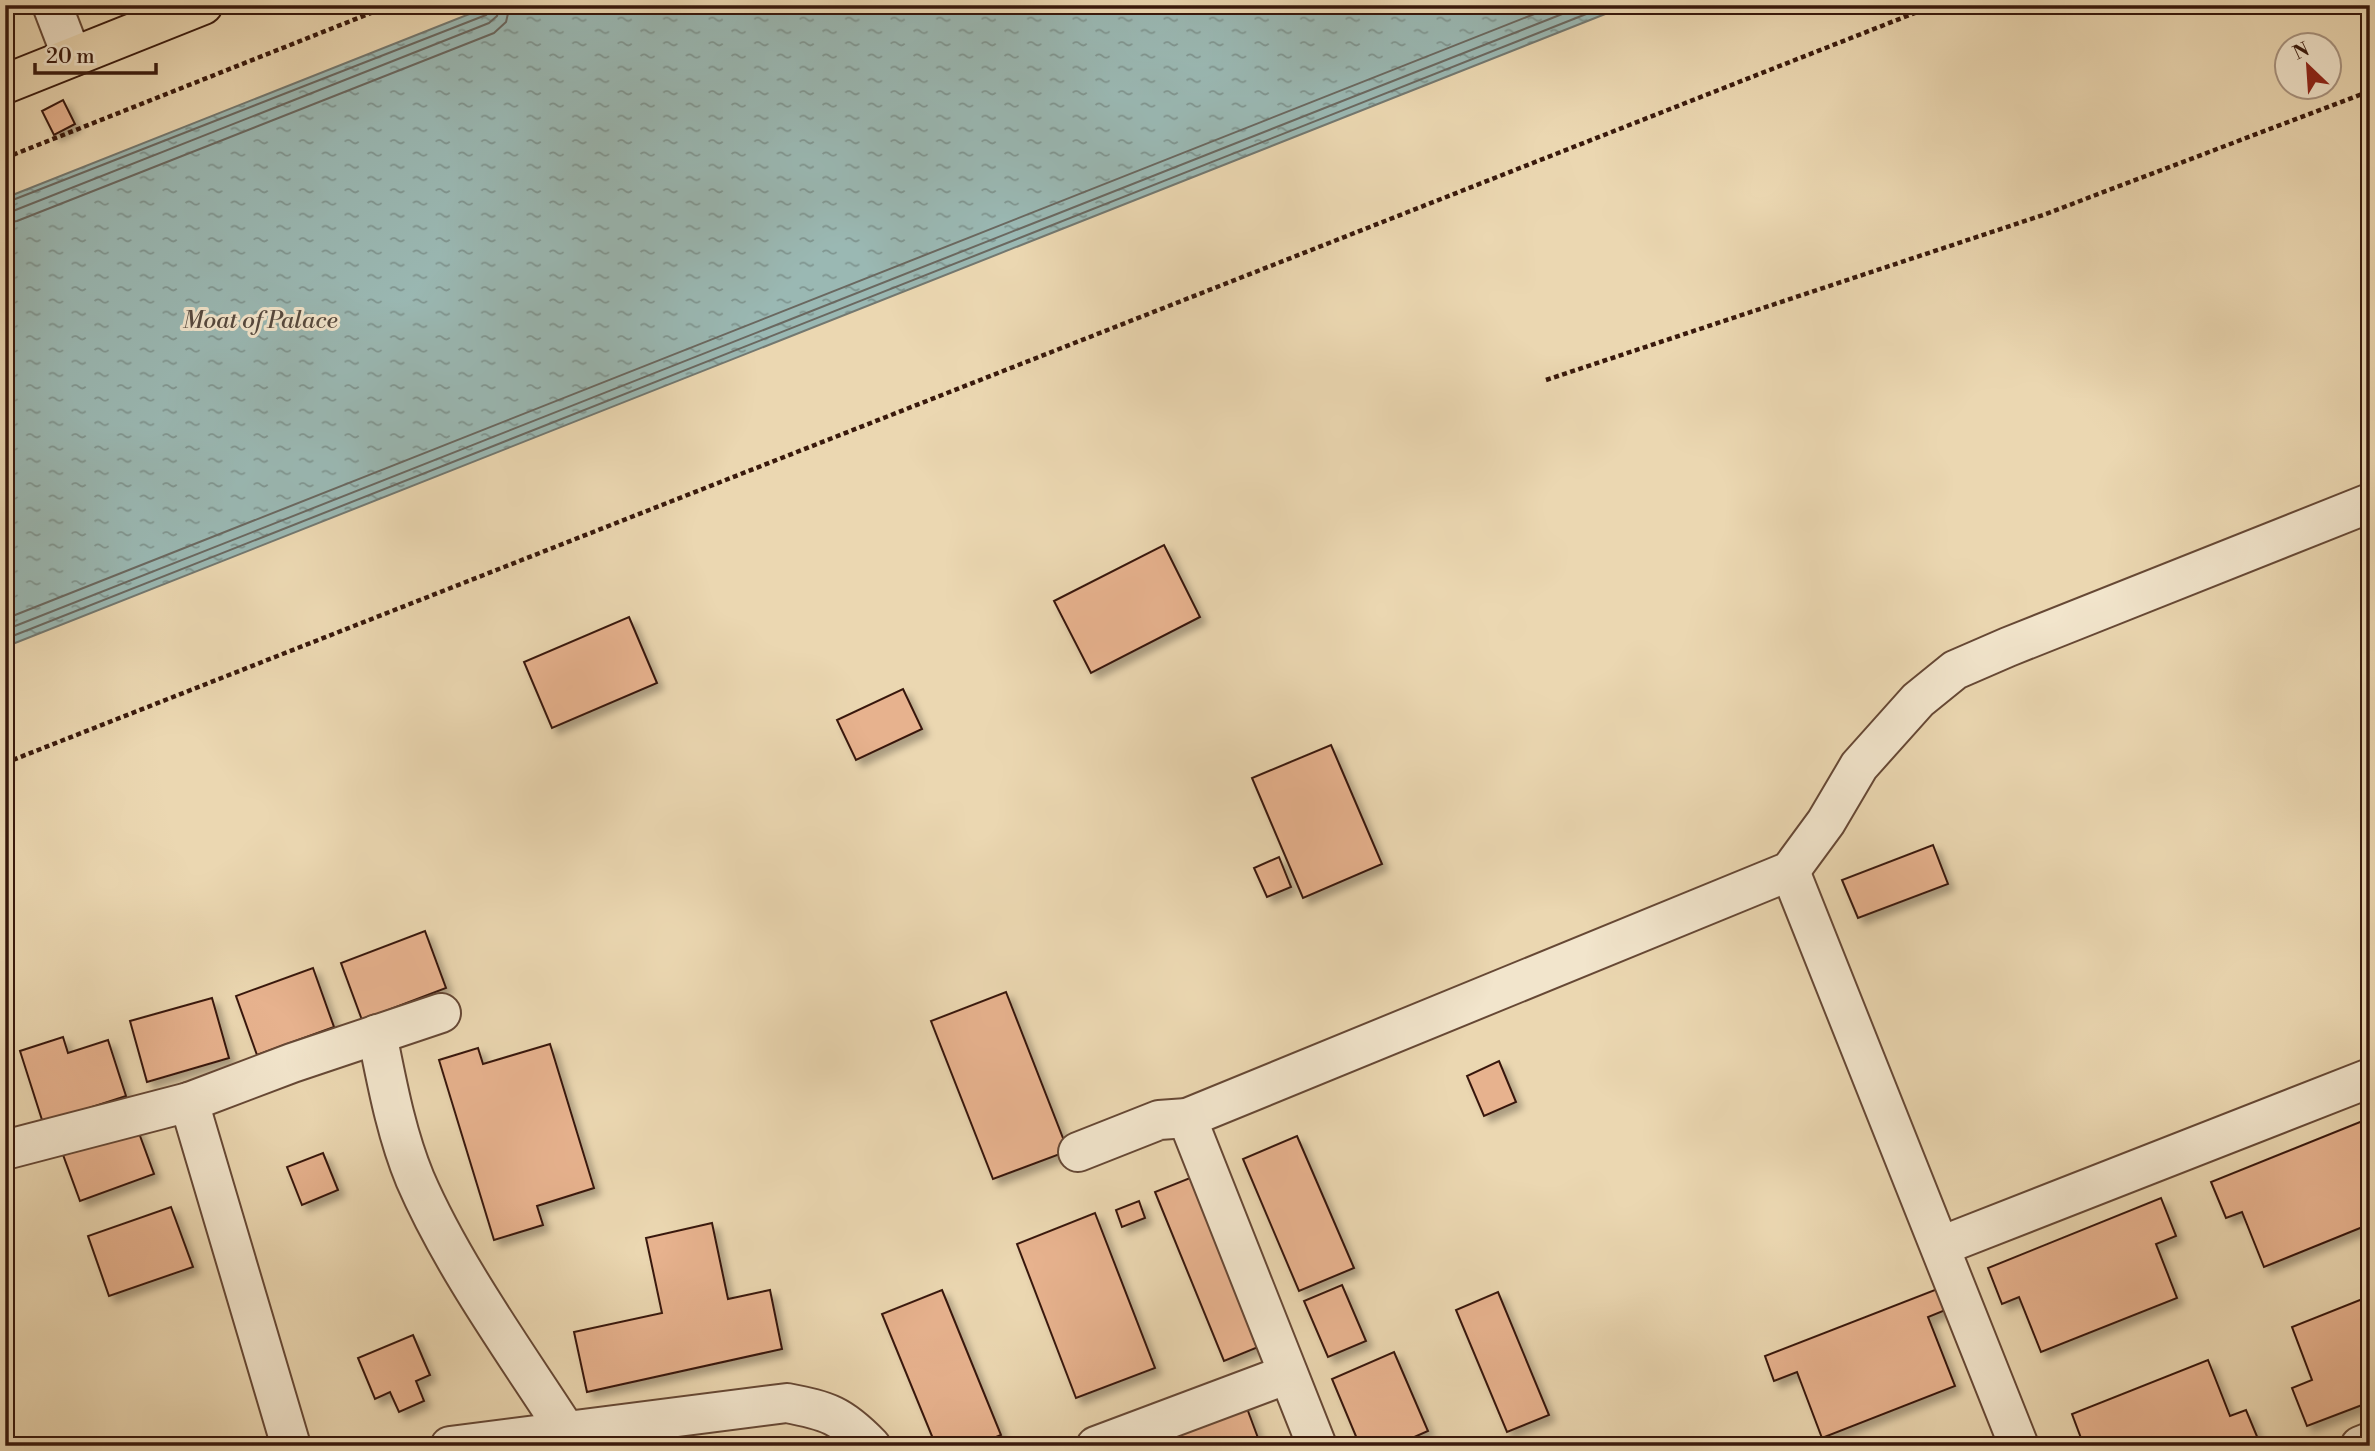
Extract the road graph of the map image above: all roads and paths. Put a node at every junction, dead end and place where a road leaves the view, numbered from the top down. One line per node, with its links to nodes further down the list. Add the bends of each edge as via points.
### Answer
1 (52, 5): 5 (street)
2 (203, 5): 5 (main road)
3 (391, 5): 8 (path)
4 (1935, 5): 11 (path)
5 (72, 57): 6 (main road)
6 (5, 84)
7 (2370, 91): 9 (path, via 2043,215)
8 (5, 158)
9 (1546, 380)
10 (2370, 503): 12 (street, via 1955,670 1919,700 1859,766)
11 (5, 763)
12 (1790, 870): 17 (street); 20 (street)
13 (441, 1013): 14 (street)
14 (377, 1034): 16 (street); 22 (street, via 394,1114 415,1178 454,1254)
15 (2370, 1078): 20 (street)
16 (190, 1102): 18 (street); 24 (street)
17 (1187, 1118): 19 (street, via 1159,1121); 21 (street)
18 (5, 1150)
19 (1078, 1152)
20 (1941, 1246): 29 (street)
21 (1288, 1374): 27 (street); 28 (street)
22 (566, 1431): 25 (street); 26 (street, via 787,1403 825,1410 853,1427)
23 (2370, 1442): 30 (street)
24 (291, 1446)
25 (450, 1446)
26 (871, 1446)
27 (1096, 1446)
28 (1317, 1446)
29 (2019, 1446)
30 (2360, 1446)

